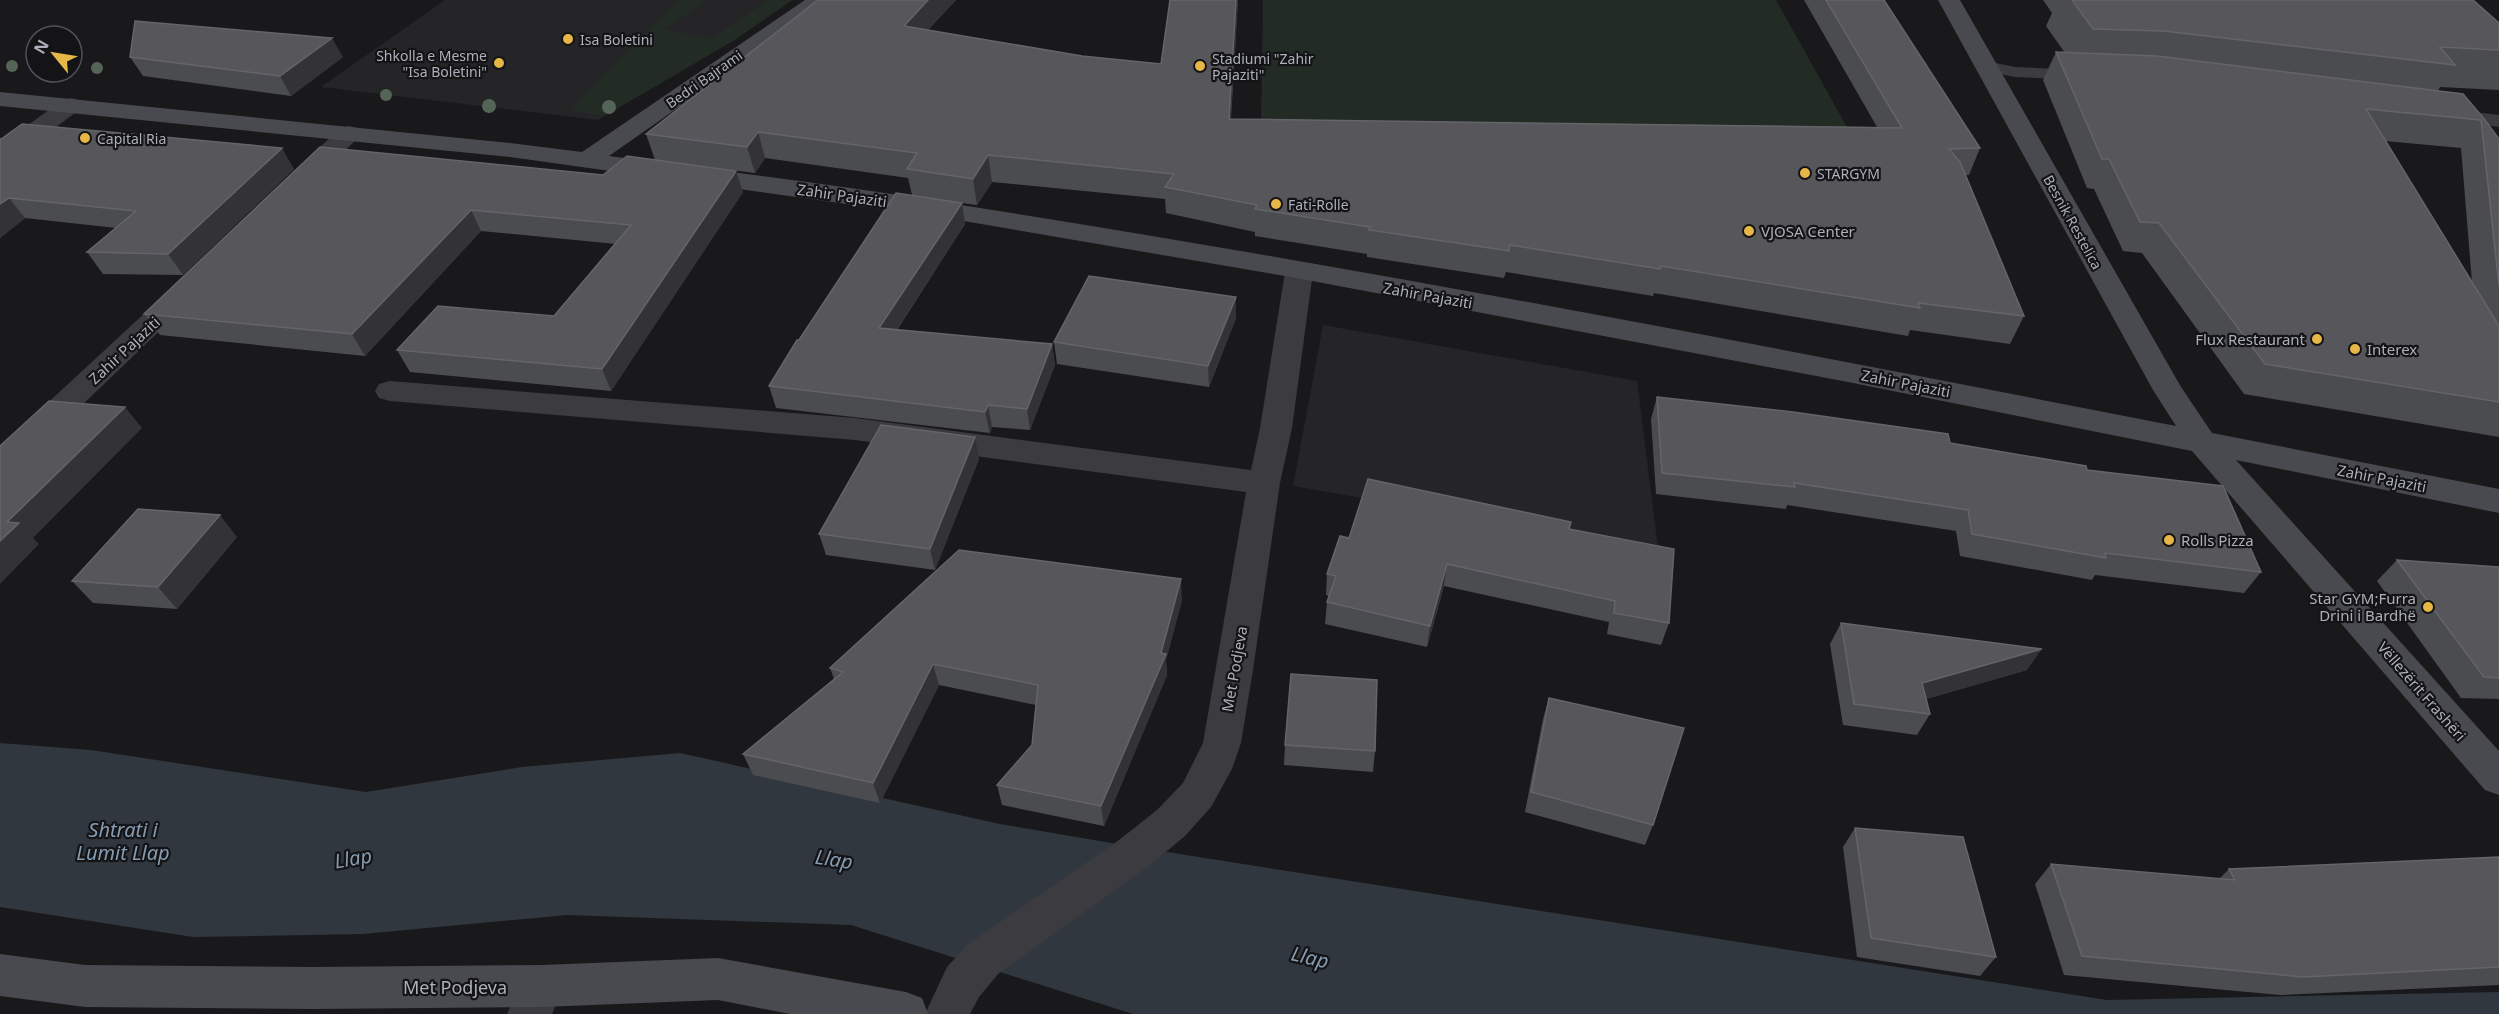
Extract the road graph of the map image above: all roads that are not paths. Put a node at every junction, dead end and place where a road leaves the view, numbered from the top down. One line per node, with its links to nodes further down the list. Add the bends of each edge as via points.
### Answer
1 (819, 0): 11 (main road, Bedri Bajrami)
2 (1949, 0): 3 (main road, Besnik Restelica)
3 (1986, 66): 4 (lane, via 2015,72); 16 (main road, Besnik Restelica, via 2168,390)
4 (2096, 75)
5 (0, 99): 6 (main road, Zahir Pajaziti)
6 (71, 105): 9 (main road, Zahir Pajaziti); 10 (street)
7 (2431, 113): 8 (lane)
8 (2499, 121)
9 (350, 133): 11 (main road, Zahir Pajaziti); 12 (street)
10 (0, 157)
11 (589, 159): 13 (main road, Zahir Pajaziti, via 940,209)
12 (280, 200)
13 (1299, 272): 16 (main road, Zahir Pajaziti, via 1848,372); 18 (street, Met Podjeva)
14 (203, 274): 17 (street, Zahir Pajaziti)
15 (390, 392): 18 (street, via 855,429)
16 (2202, 442): 19 (main road, Zahir Pajaziti); 20 (main road, Vëllezërit Frashëri)
17 (0, 465)
18 (1264, 483): 24 (street, Met Podjeva, via 1222,743 1212,770 1197,795 1171,823 982,959 963,982)
19 (2499, 501)
20 (2499, 778)
21 (0, 975): 22 (main road, Met Podjeva, via 85,986)
22 (536, 1000): 23 (main road, Met Podjeva, via 718,979)
23 (906, 1014)
24 (948, 1014)

